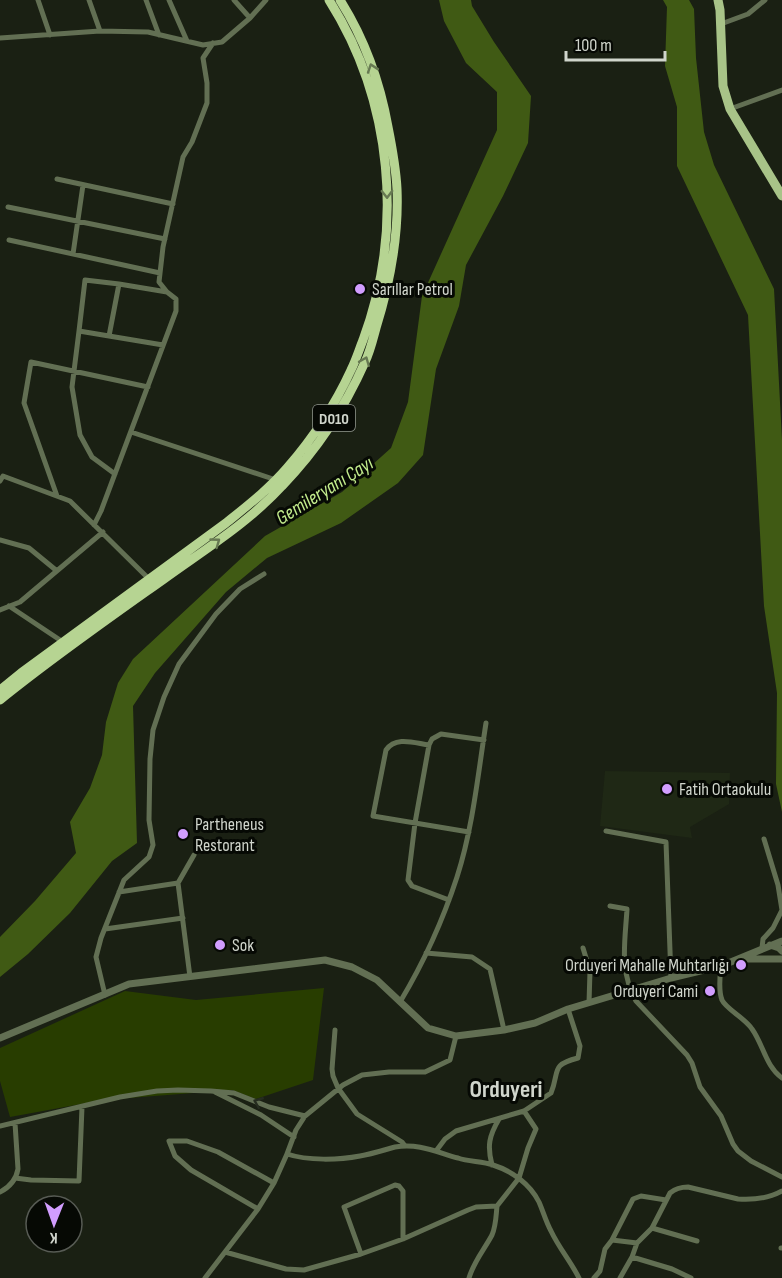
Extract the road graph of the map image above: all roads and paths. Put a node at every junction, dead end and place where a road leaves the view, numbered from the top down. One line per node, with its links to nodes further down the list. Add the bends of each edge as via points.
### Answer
1 (38, 0): 14 (street)
2 (89, 0): 13 (street)
3 (146, 0): 15 (street)
4 (169, 0): 17 (street)
5 (234, 0): 11 (street)
6 (266, 0): 11 (street)
7 (329, 0): 41 (highway, D010, one-way to 41, via 346,29 376,105 387,180 386,244 380,286 352,369 309,440)
8 (340, 0): 54 (highway, D010, one-way to 8, via 220,539 281,488 322,437 366,361 386,296 397,227 397,188 383,99 367,52)
9 (718, 0): 12 (main road)
10 (765, 0): 12 (street, via 748,14)
11 (250, 18): 18 (street, via 222,42)
12 (721, 24): 20 (main road, via 723,86)
13 (100, 31): 14 (street); 15 (street)
14 (50, 35): 16 (street)
15 (159, 35): 17 (street)
16 (0, 38)
17 (187, 41): 18 (street)
18 (213, 43): 25 (street, via 203,58 207,103 183,157)
19 (782, 90): 20 (street)
20 (730, 109): 22 (main road)
21 (57, 179): 23 (street)
22 (778, 181): 24 (main road)
23 (83, 185): 25 (street); 27 (street)
24 (782, 196)
25 (173, 204): 28 (street)
26 (8, 207): 27 (street)
27 (77, 221): 28 (street); 30 (street)
28 (165, 239): 31 (street)
29 (9, 240): 30 (street)
30 (73, 254): 31 (street)
31 (160, 273): 33 (street, via 159,282)
32 (118, 284): 33 (street); 34 (street, via 85,280); 35 (street)
33 (167, 292): 36 (street, via 176,299 176,311)
34 (79, 331): 35 (street); 37 (street)
35 (109, 336): 36 (street)
36 (163, 345): 38 (street)
37 (74, 371): 38 (street); 40 (street, via 72,387 80,435 92,457); 43 (street, via 31,362 24,403)
38 (148, 387): 39 (street)
39 (131, 432): 40 (street); 41 (street)
40 (115, 474): 44 (street)
41 (276, 480): 49 (highway, D010, via 226,523)
42 (0, 481): 43 (street, via 3,476)
43 (57, 496): 44 (street, via 70,501)
44 (94, 525): 45 (street)
45 (103, 532): 47 (street); 49 (street)
46 (0, 540): 47 (street, via 29,548)
47 (57, 571): 50 (street, via 20,602)
48 (264, 574): 64 (street, via 240,590 216,614 179,664 153,730 149,820 153,845 149,857 124,879)
49 (149, 579): 52 (highway, D010)
50 (9, 606): 51 (street); 52 (street)
51 (0, 610)
52 (63, 642): 53 (highway, D010)
53 (0, 690)
54 (0, 700)
55 (486, 723): 56 (street)
56 (484, 740): 57 (street, via 441,734); 60 (street)
57 (429, 745): 58 (street); 58 (street, via 399,741 387,747 373,816)
58 (415, 823): 60 (street); 65 (street, via 409,883)
59 (606, 831): 79 (street, via 666,842)
60 (469, 832): 65 (street)
61 (764, 839): 72 (street, via 782,910 763,939)
62 (194, 855): 63 (street)
63 (178, 883): 64 (street); 67 (street)
64 (119, 891): 68 (street)
65 (449, 900): 74 (street)
66 (610, 906): 80 (street, via 627,909 625,975)
67 (183, 918): 68 (street); 78 (street)
68 (105, 929): 81 (street, via 96,957)
69 (782, 942): 70 (street); 73 (street)
70 (770, 945): 72 (street); 73 (street)
71 (583, 948): 83 (street, via 590,971)
72 (762, 948): 76 (street)
73 (782, 951)
74 (426, 953): 82 (street); 86 (street, via 472,957 490,969)
75 (782, 959): 76 (street)
76 (738, 960): 77 (street)
77 (721, 966): 79 (street); 89 (street, via 722,1000 754,1031 771,1067)
78 (190, 977): 81 (street, via 129,984); 82 (street, via 325,960 352,967 377,980)
79 (671, 978): 80 (street)
80 (631, 991): 83 (street); 103 (street, via 636,1002 687,1055 700,1087 721,1116 738,1151)
81 (105, 995): 88 (street)
82 (400, 1002): 87 (street, via 428,1028)
83 (589, 1003): 84 (street)
84 (568, 1009): 86 (street, via 535,1023); 93 (street, via 580,1046 578,1058 561,1063 551,1093)
85 (334, 1030): 90 (street, via 332,1069)
86 (504, 1030): 87 (street)
87 (456, 1036): 90 (street, via 450,1060 425,1072 362,1075)
88 (0, 1038)
89 (782, 1078)
90 (338, 1088): 94 (street); 99 (street, via 357,1114)
91 (211, 1090): 92 (street, via 157,1091); 94 (street, one-way to 91, via 234,1093); 98 (street)
92 (82, 1107): 96 (street); 104 (street, via 79,1181)
93 (524, 1111): 95 (street); 105 (street, via 536,1129)
94 (305, 1116): 98 (street)
95 (499, 1119): 100 (street, via 456,1131); 102 (street, via 489,1142)
96 (15, 1123): 97 (street); 104 (street)
97 (0, 1126)
98 (294, 1137): 101 (street)
99 (405, 1146): 100 (street); 101 (street, via 348,1158)
100 (436, 1150): 102 (street, via 461,1160)
101 (287, 1154): 106 (street)
102 (492, 1165): 105 (street)
103 (782, 1177)
104 (15, 1178): 108 (street)
105 (519, 1178): 110 (street); 124 (street, via 536,1197 551,1232)
106 (274, 1183): 111 (street); 111 (street, via 218,1152 187,1141 169,1142 175,1156 191,1170)
107 (782, 1191): 109 (street, via 746,1200 682,1187 670,1192)
108 (0, 1192)
109 (666, 1200): 112 (street); 114 (street, via 635,1197)
110 (497, 1206): 113 (street, via 476,1207); 123 (street, via 492,1234)
111 (258, 1209): 117 (street)
112 (652, 1228): 115 (street); 116 (street)
113 (403, 1239): 118 (street); 118 (street, via 403,1191 395,1185 344,1207)
114 (612, 1240): 116 (street); 125 (street)
115 (697, 1241)
116 (637, 1243): 119 (street)
117 (225, 1252): 120 (street, via 286,1269); 121 (street)
118 (361, 1254): 120 (street)
119 (632, 1257): 126 (street); 127 (street)
120 (304, 1270): 122 (street)
121 (205, 1278)
122 (304, 1278)
123 (469, 1278)
124 (579, 1278)
125 (594, 1278)
126 (620, 1278)
127 (691, 1278)

